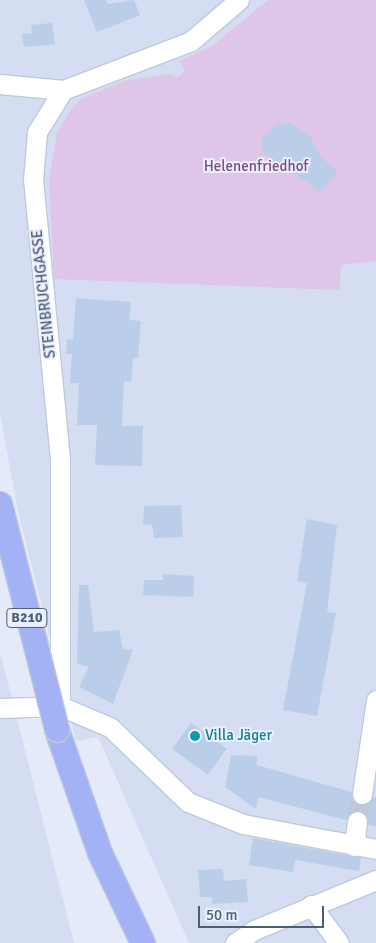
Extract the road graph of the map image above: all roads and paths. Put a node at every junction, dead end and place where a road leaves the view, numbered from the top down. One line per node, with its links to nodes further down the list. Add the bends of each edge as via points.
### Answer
1 (239, 0): 3 (street, via 192,41)
2 (0, 84): 3 (street)
3 (62, 90): 6 (street, STEINBRUCHGASSE, via 37,132 33,180 60,460)
4 (0, 504): 14 (main road, B210, bridge, via 67,763 100,853)
5 (376, 700): 8 (street)
6 (60, 706): 7 (street); 10 (street, via 110,727 188,802 243,824)
7 (0, 708)
8 (362, 794)
9 (357, 821): 10 (street)
10 (354, 846): 11 (street)
11 (376, 849)
12 (376, 880): 13 (street)
13 (312, 905): 15 (street, via 254,930); 16 (street)
14 (143, 943)
15 (235, 943)
16 (339, 943)

